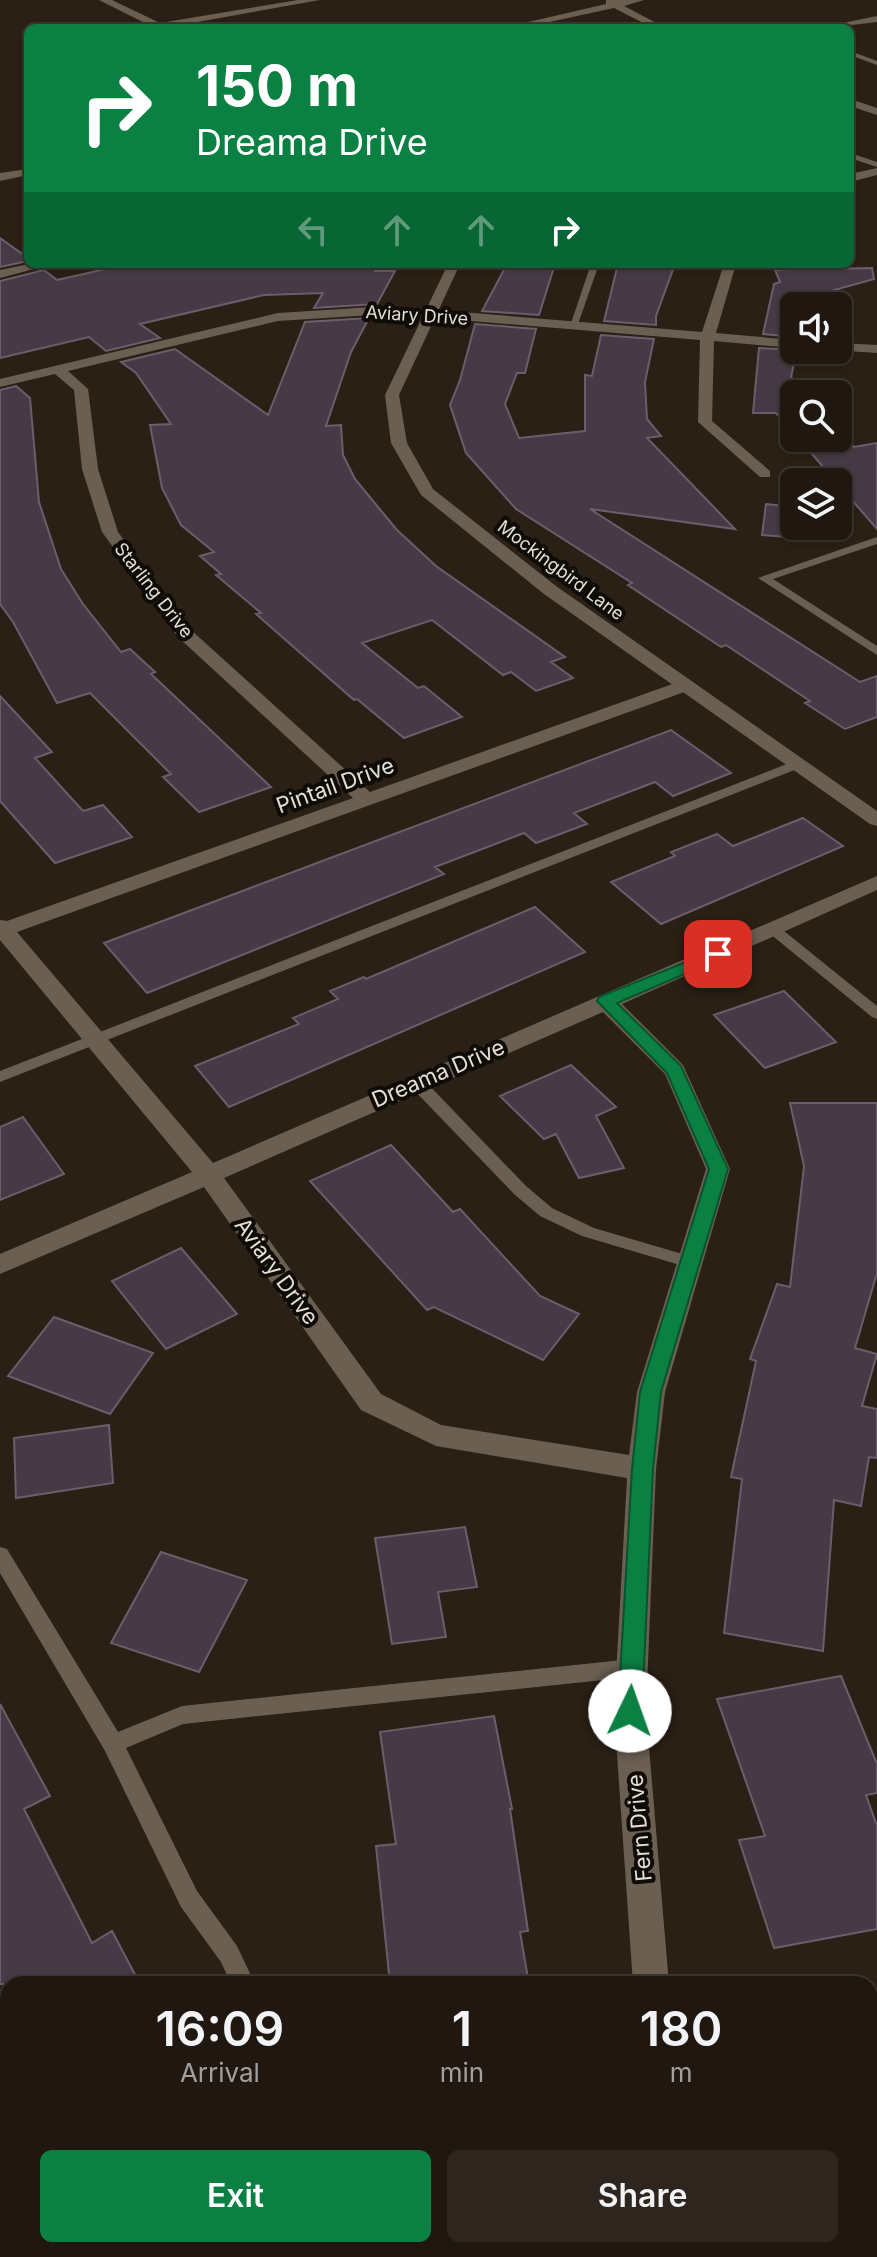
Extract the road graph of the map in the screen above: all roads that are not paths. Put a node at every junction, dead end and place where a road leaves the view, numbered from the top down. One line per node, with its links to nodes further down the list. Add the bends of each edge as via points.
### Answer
1 (104, 0): 7 (street)
2 (315, 0): 8 (street)
3 (604, 0): 5 (street)
4 (639, 0): 5 (street)
5 (615, 4): 9 (street); 10 (street)
6 (876, 20): 11 (street)
7 (155, 24)
8 (171, 24)
9 (526, 24)
10 (653, 24)
11 (854, 24)
12 (854, 54): 13 (lane)
13 (877, 63)
14 (854, 103): 15 (street)
15 (877, 112)
16 (854, 157): 17 (lane)
17 (877, 168): 20 (street)
18 (24, 173): 19 (street)
19 (0, 177)
20 (854, 177)
21 (28, 268): 25 (street)
22 (452, 268): 26 (street, Mockingbird Lane)
23 (594, 268): 27 (lane)
24 (729, 268): 28 (street)
25 (0, 274)
26 (427, 315): 27 (street, Aviary Drive); 32 (street, Aviary Drive, via 388,310 278,317); 37 (street, Mockingbird Lane, via 392,395 399,443 427,492 550,590)
27 (572, 327): 28 (street, Aviary Drive)
28 (707, 339): 29 (street, Aviary Drive); 34 (street, via 705,422)
29 (780, 343)
30 (852, 348): 31 (street)
31 (877, 349)
32 (57, 369): 33 (street, Aviary Drive); 39 (street, Starling Drive, via 81,389 90,469 110,532 185,634)
33 (0, 383)
34 (765, 474)
35 (877, 540): 36 (lane, via 764,578)
36 (877, 651)
37 (684, 686): 38 (street, Mockingbird Lane); 39 (street, Pintail Drive)
38 (797, 764): 40 (street, Mockingbird Lane); 46 (lane)
39 (366, 799): 42 (street, Pintail Drive)
40 (877, 820)
41 (877, 882): 43 (street, Dreama Drive)
42 (1, 929): 46 (street, Aviary Drive)
43 (774, 930): 44 (street, Dreama Drive); 45 (lane)
44 (605, 1001): 48 (street, Dreama Drive); 50 (street, Fern Drive, via 675,1070 718,1169)
45 (877, 1014)
46 (95, 1039): 47 (lane); 49 (street, Aviary Drive)
47 (0, 1077)
48 (417, 1083): 49 (street, Dreama Drive); 50 (lane, via 546,1212 588,1232)
49 (207, 1173): 51 (street, Dreama Drive); 52 (street, Aviary Drive, via 371,1402 436,1435)
50 (690, 1262): 52 (street, Fern Drive, via 651,1392)
51 (0, 1265)
52 (642, 1469): 54 (street, Fern Drive)
53 (0, 1555): 55 (lane)
54 (632, 1668): 55 (lane, via 182,1715); 57 (street, Fern Drive, via 630,1711)
55 (113, 1744): 56 (lane, via 189,1899)
56 (239, 1976)
57 (650, 1976)

